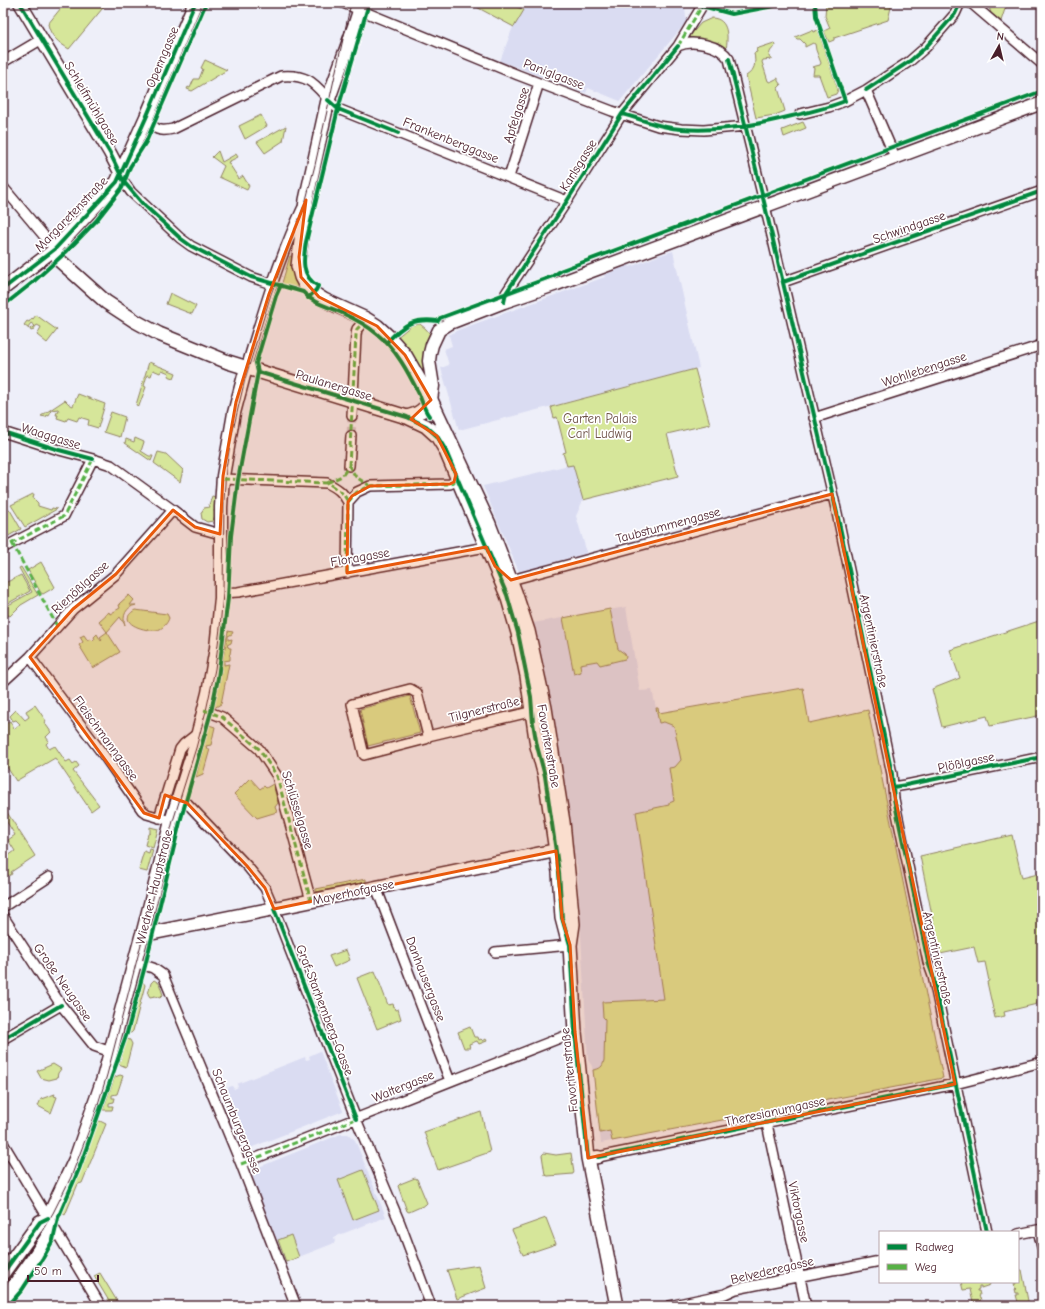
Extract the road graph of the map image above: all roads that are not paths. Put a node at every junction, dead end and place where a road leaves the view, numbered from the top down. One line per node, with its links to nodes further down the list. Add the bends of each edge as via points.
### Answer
1 (20, 3): 8 (street, Schleifmühlgasse)
2 (195, 3): 18 (main road, Operngasse)
3 (343, 3): 7 (street, Paniglgasse)
4 (701, 3): 9 (street, Karlsgasse, via 702,6)
5 (960, 3): 13 (street, via 955,14 926,47 910,61)
6 (971, 3): 11 (street)
7 (361, 7): 12 (street, Paniglgasse); 14 (main road, Wiedner Hauptstraße)
8 (42, 39): 10 (street); 21 (street, Schleifmühlgasse)
9 (678, 46): 16 (street, Karlsgasse); 19 (street, Argentinierstraße, via 688,42 724,52 729,59)
10 (3, 62)
11 (1042, 64)
12 (539, 83): 16 (street, Paniglgasse); 22 (street, Apfelgasse)
13 (866, 90): 17 (street, via 829,107); 20 (street)
14 (328, 100): 18 (street, Frankenberggasse, via 305,78 294,75 281,76 174,130 162,131); 22 (street, Frankenberggasse, via 338,109); 25 (main road, Wiedner Hauptstraße)
15 (1042, 103): 20 (street)
16 (622, 114): 19 (street, Paniglgasse, via 658,126 681,129 704,130); 26 (street, Karlsgasse)
17 (800, 114)
18 (146, 118): 21 (main road, Margaretenstraße)
19 (746, 126): 27 (street, Argentinierstraße)
20 (896, 157): 27 (street)
21 (121, 174): 28 (main road, Margaretenstraße, via 117,182); 30 (street, Schleifmühlgasse, via 132,192 180,238 251,277)
22 (509, 177): 26 (street, Frankenberggasse)
23 (3, 187): 28 (street)
24 (1042, 191): 29 (street, Schwindgasse)
25 (306, 200): 30 (street, Wiedner Hauptstraße); 32 (main road, Wiedner Hauptstraße, via 298,266 306,286)
26 (567, 201): 33 (street, Karlsgasse, via 506,293)
27 (765, 206): 29 (street, Argentinierstraße); 33 (street)
28 (55, 249): 31 (street, Margaretenstraße); 36 (main road, Paulanergasse, via 62,263 106,302 135,321 159,334)
29 (783, 282): 41 (street, Argentinierstraße)
30 (272, 284): 36 (street, Wiedner Hauptstraße)
31 (3, 289)
32 (324, 300): 34 (main road, Favoritenstraße)
33 (504, 302): 37 (street, Favoritenstraße, via 450,323 439,330 432,345 429,361 433,386)
34 (366, 319): 37 (main road, Favoritenstraße, via 390,338 405,355); 38 (street, via 357,329)
35 (1042, 345): 41 (street, Wohllebengasse)
36 (246, 368): 38 (main road, Paulanergasse); 47 (street, Wiedner Hauptstraße, via 234,413)
37 (432, 400): 40 (main road, via 420,413); 54 (main road, Favoritenstraße, via 489,524)
38 (352, 401): 39 (street); 40 (main road, Paulanergasse)
39 (352, 416)
40 (407, 417): 46 (main road, Favoritenstraße, via 426,426 437,436)
41 (814, 418): 48 (street, Argentinierstraße)
42 (3, 432): 44 (street, Waaggasse)
43 (351, 436): 45 (street)
44 (93, 459): 50 (street, Waaggasse, via 117,468); 53 (street, via 64,516)
45 (349, 466)
46 (456, 474): 49 (street, via 454,482 450,484 370,486 357,492); 52 (main road, Favoritenstraße)
47 (223, 479): 49 (street, via 327,483 339,489); 51 (street, Wiedner Hauptstraße)
48 (832, 494): 56 (street, Taubstummengasse); 66 (street, Argentinierstraße)
49 (348, 502): 55 (street)
50 (173, 510): 51 (street, Waaggasse, via 195,527); 58 (street, Rienößlgasse, via 116,574 73,609)
51 (220, 534): 57 (street, Wiedner Hauptstraße)
52 (486, 547): 54 (main road, Favoritenstraße); 55 (street, Floragasse)
53 (3, 548)
54 (498, 561): 56 (main road, Favoritenstraße); 62 (main road, Favoritenstraße, via 518,633)
55 (347, 573): 57 (street, Floragasse)
56 (511, 580): 60 (main road, Favoritenstraße, via 528,631)
57 (221, 593): 61 (street, Wiedner Hauptstraße, via 216,648)
58 (30, 657): 59 (street, Rienößlgasse); 68 (street, Fleischmanngasse, via 141,808 147,814)
59 (3, 682)
60 (545, 708): 62 (street, Tilgnerstraße); 70 (main road, Favoritenstraße, via 563,822)
61 (204, 710): 63 (street, Wiedner Hauptstraße); 73 (street, Schlüsselgasse, via 222,717 259,749 277,776)
62 (532, 711): 64 (street, Tilgnerstraße); 70 (main road, Favoritenstraße, via 537,746)
63 (198, 733): 67 (street, Wiedner Hauptstraße); 68 (street, via 180,749)
64 (428, 736): 64 (street, Tilgnerstraße, via 417,693 410,689 352,704 364,755 426,739)
65 (1042, 757): 66 (street, Plößlgasse)
66 (893, 787): 87 (street, Argentinierstraße)
67 (178, 799): 69 (street, Wiedner Hauptstraße); 75 (street, Graf-Starhemberg-Gasse, via 186,803 246,866 265,888)
68 (159, 818): 69 (street, Fleischmanngasse)
69 (171, 820): 77 (street, Wiedner Hauptstraße)
70 (560, 850): 72 (main road, Mayerhofgasse); 78 (main road, Favoritenstraße, via 562,918)
71 (49, 877): 74 (street)
72 (376, 887): 73 (main road, Mayerhofgasse); 86 (street, Danhausergasse)
73 (311, 901): 75 (main road, Mayerhofgasse)
74 (3, 907)
75 (274, 909): 77 (main road, Mayerhofgasse); 88 (street, Graf-Starhemberg-Gasse)
76 (3, 917): 81 (street, Große Neugasse)
77 (142, 935): 80 (main road, Wiedner Hauptstraße)
78 (570, 945): 79 (street); 82 (main road, Favoritenstraße)
79 (495, 952)
80 (134, 962): 84 (main road, Wiedner Hauptstraße); 92 (street, Schaumburgergasse, via 153,968 163,976)
81 (61, 1005): 83 (street); 84 (street, Große Neugasse, via 94,1046)
82 (575, 1032): 86 (street, Waltergasse); 91 (main road, Favoritenstraße)
83 (3, 1039)
84 (111, 1052): 93 (main road, Wiedner Hauptstraße, via 76,1158)
85 (1042, 1062): 87 (street, Theresianumgasse)
86 (450, 1081): 88 (street, Waltergasse)
87 (955, 1084): 89 (street, Theresianumgasse); 95 (street, Argentinierstraße)
88 (356, 1119): 92 (street, Waltergasse); 104 (street, Graf-Starhemberg-Gasse, via 400,1223)
89 (767, 1124): 91 (street, Theresianumgasse); 100 (street, Viktorgasse)
90 (3, 1143): 93 (street)
91 (593, 1158): 105 (main road, Favoritenstraße)
92 (241, 1164): 103 (street, Schaumburgergasse)
93 (48, 1218): 99 (main road, Wiedner Hauptstraße, via 40,1222); 101 (main road, Wiedner Hauptstraße, via 48,1236); 102 (street)
94 (1040, 1229): 96 (street); 97 (street)
95 (986, 1231)
96 (1019, 1234)
97 (1042, 1247)
98 (879, 1262): 100 (street, Belvederegasse)
99 (3, 1273)
100 (800, 1276): 106 (street, Belvederegasse); 107 (street, Viktorgasse)
101 (3, 1302)
102 (101, 1306)
103 (296, 1306)
104 (431, 1306)
105 (616, 1306)
106 (669, 1306)
107 (806, 1306)

